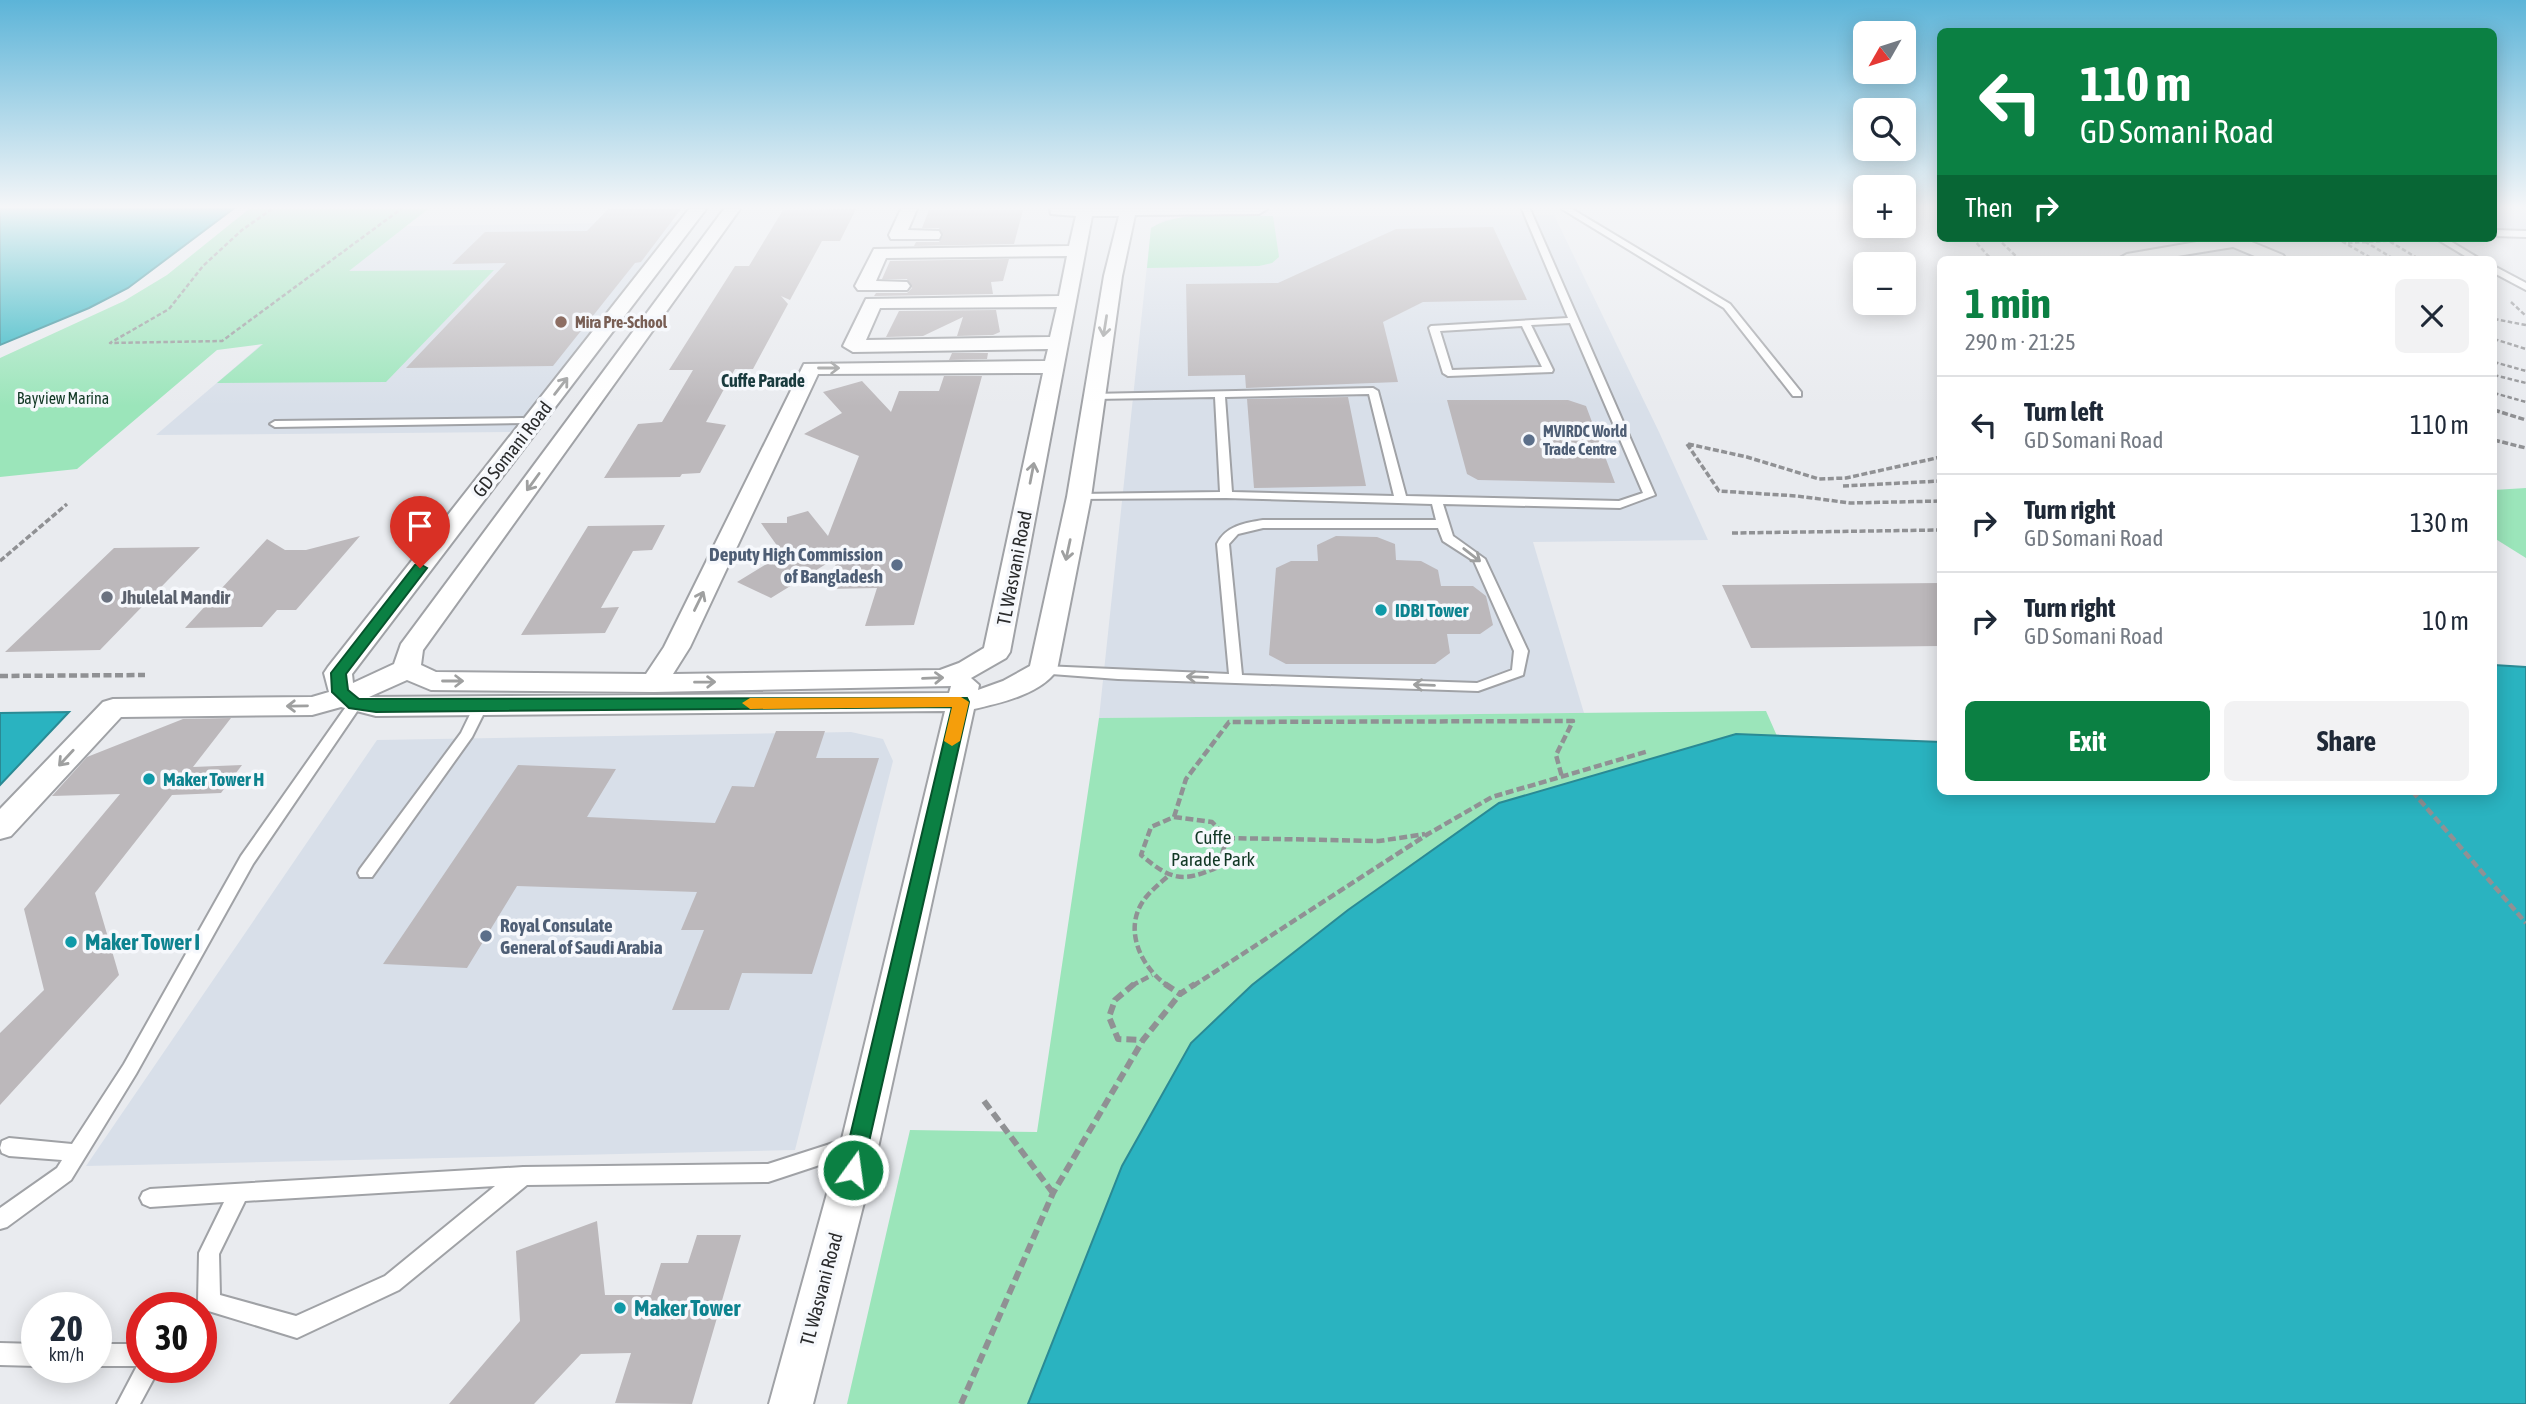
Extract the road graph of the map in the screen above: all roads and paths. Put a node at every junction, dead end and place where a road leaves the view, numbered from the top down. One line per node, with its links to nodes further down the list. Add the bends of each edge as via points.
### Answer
1 (196, 275): 2 (path, via 169,309 110,343 222,341)
2 (312, 275)
3 (645, 275): 34 (street, GD Somani Road, one-way to 3)
4 (684, 275): 51 (street, GD Somani Road, one-way to 51, via 410,650)
5 (870, 275): 12 (street, via 864,286)
6 (1069, 275): 12 (street, TL Wasvani Road)
7 (1113, 275): 30 (street, one-way to 30)
8 (1554, 275): 14 (lane)
9 (1675, 275): 28 (lane, via 1727,306)
10 (2504, 275): 11 (lane)
11 (2526, 287)
12 (1067, 293): 18 (street, TL Wasvani Road); 18 (street, via 873,303 853,346)
13 (2497, 319): 16 (path)
14 (1574, 320): 15 (lane); 45 (lane, via 1649,495 1620,505)
15 (1525, 323): 23 (lane, via 1434,328); 23 (lane, via 1548,370)
16 (2526, 325)
17 (2497, 340): 19 (path)
18 (1057, 343): 21 (street, TL Wasvani Road)
19 (2526, 349)
20 (2497, 363): 22 (path)
21 (1053, 368): 52 (street, TL Wasvani Road, one-way to 21, via 997,652); 57 (street, one-way to 21, via 677,648 811,368)
22 (2526, 371)
23 (1448, 373): 26 (lane)
24 (2497, 376): 25 (path)
25 (2526, 383)
26 (1451, 386)
27 (1220, 394): 30 (lane); 41 (lane); 43 (lane, via 1373,391)
28 (1797, 394)
29 (2497, 394): 31 (path)
30 (1094, 396): 42 (street)
31 (2526, 402)
32 (2497, 411): 33 (path)
33 (2526, 420)
34 (528, 421): 35 (lane); 58 (street, GD Somani Road, via 338,673 340,692)
35 (275, 424)
36 (2497, 441): 37 (path)
37 (2526, 447)
38 (1937, 458): 44 (path, via 1846,478 1819,479 1687,444 1719,491 1850,503)
39 (1937, 481): 40 (path)
40 (1843, 486)
41 (1226, 495): 42 (lane); 43 (lane)
42 (1079, 497): 53 (street, one-way to 53)
43 (1401, 500): 45 (lane)
44 (1937, 501)
45 (1437, 502): 47 (lane)
46 (67, 504): 50 (path)
47 (1443, 524): 56 (lane, via 1263,524 1243,527 1224,539); 56 (lane, one-way to 56, via 1447,538 1479,559 1521,651 1518,672 1478,687)
48 (1937, 530): 49 (path)
49 (1732, 533)
50 (0, 561)
51 (407, 669): 57 (street, one-way to 57, via 431,681); 58 (street)
52 (969, 669): 57 (street, one-way to 52, via 943,679); 59 (street, TL Wasvani Road)
53 (1043, 670): 56 (lane, one-way to 53); 59 (street, via 1015,689)
54 (145, 675): 55 (path)
55 (0, 676)
56 (1236, 679)
57 (654, 683)
58 (350, 701): 60 (street, via 376,707); 65 (street, one-way to 65, via 313,706 113,708); 77 (lane, via 247,860)
59 (961, 702): 60 (street); 75 (street, TL Wasvani Road)
60 (481, 705): 68 (lane, via 467,734)
61 (1649, 751): 62 (path)
62 (1562, 777): 64 (path, via 1556,755 1573,721 1228,722 1186,779); 66 (path, via 1492,797)
63 (2415, 795): 70 (path)
64 (1174, 817): 67 (path, via 1212,822); 69 (path, via 1151,827 1141,855)
65 (0, 828)
66 (1428, 834): 67 (path, via 1379,841); 72 (path)
67 (1227, 838): 69 (path, via 1218,867 1195,878)
68 (366, 873)
69 (1167, 877): 71 (path, via 1145,898 1135,923 1137,950)
70 (2526, 923)
71 (1152, 975): 72 (path); 73 (path, via 1128,986 1109,1009 1108,1027 1118,1039)
72 (1180, 994): 73 (path)
73 (1143, 1040): 80 (path)
74 (984, 1101): 80 (path)
75 (860, 1143): 78 (lane, via 768,1174); 87 (street, TL Wasvani Road)
76 (9, 1147): 77 (lane)
77 (78, 1153): 82 (lane, via 64,1174)
78 (523, 1176): 79 (lane); 79 (lane, via 392,1283 298,1326 209,1301 209,1253)
79 (239, 1192): 81 (lane)
80 (1053, 1193): 88 (path)
81 (150, 1199)
82 (0, 1220)
83 (0, 1354): 84 (lane)
84 (21, 1355)
85 (140, 1383): 86 (lane)
86 (128, 1404)
87 (791, 1404)
88 (961, 1404)

